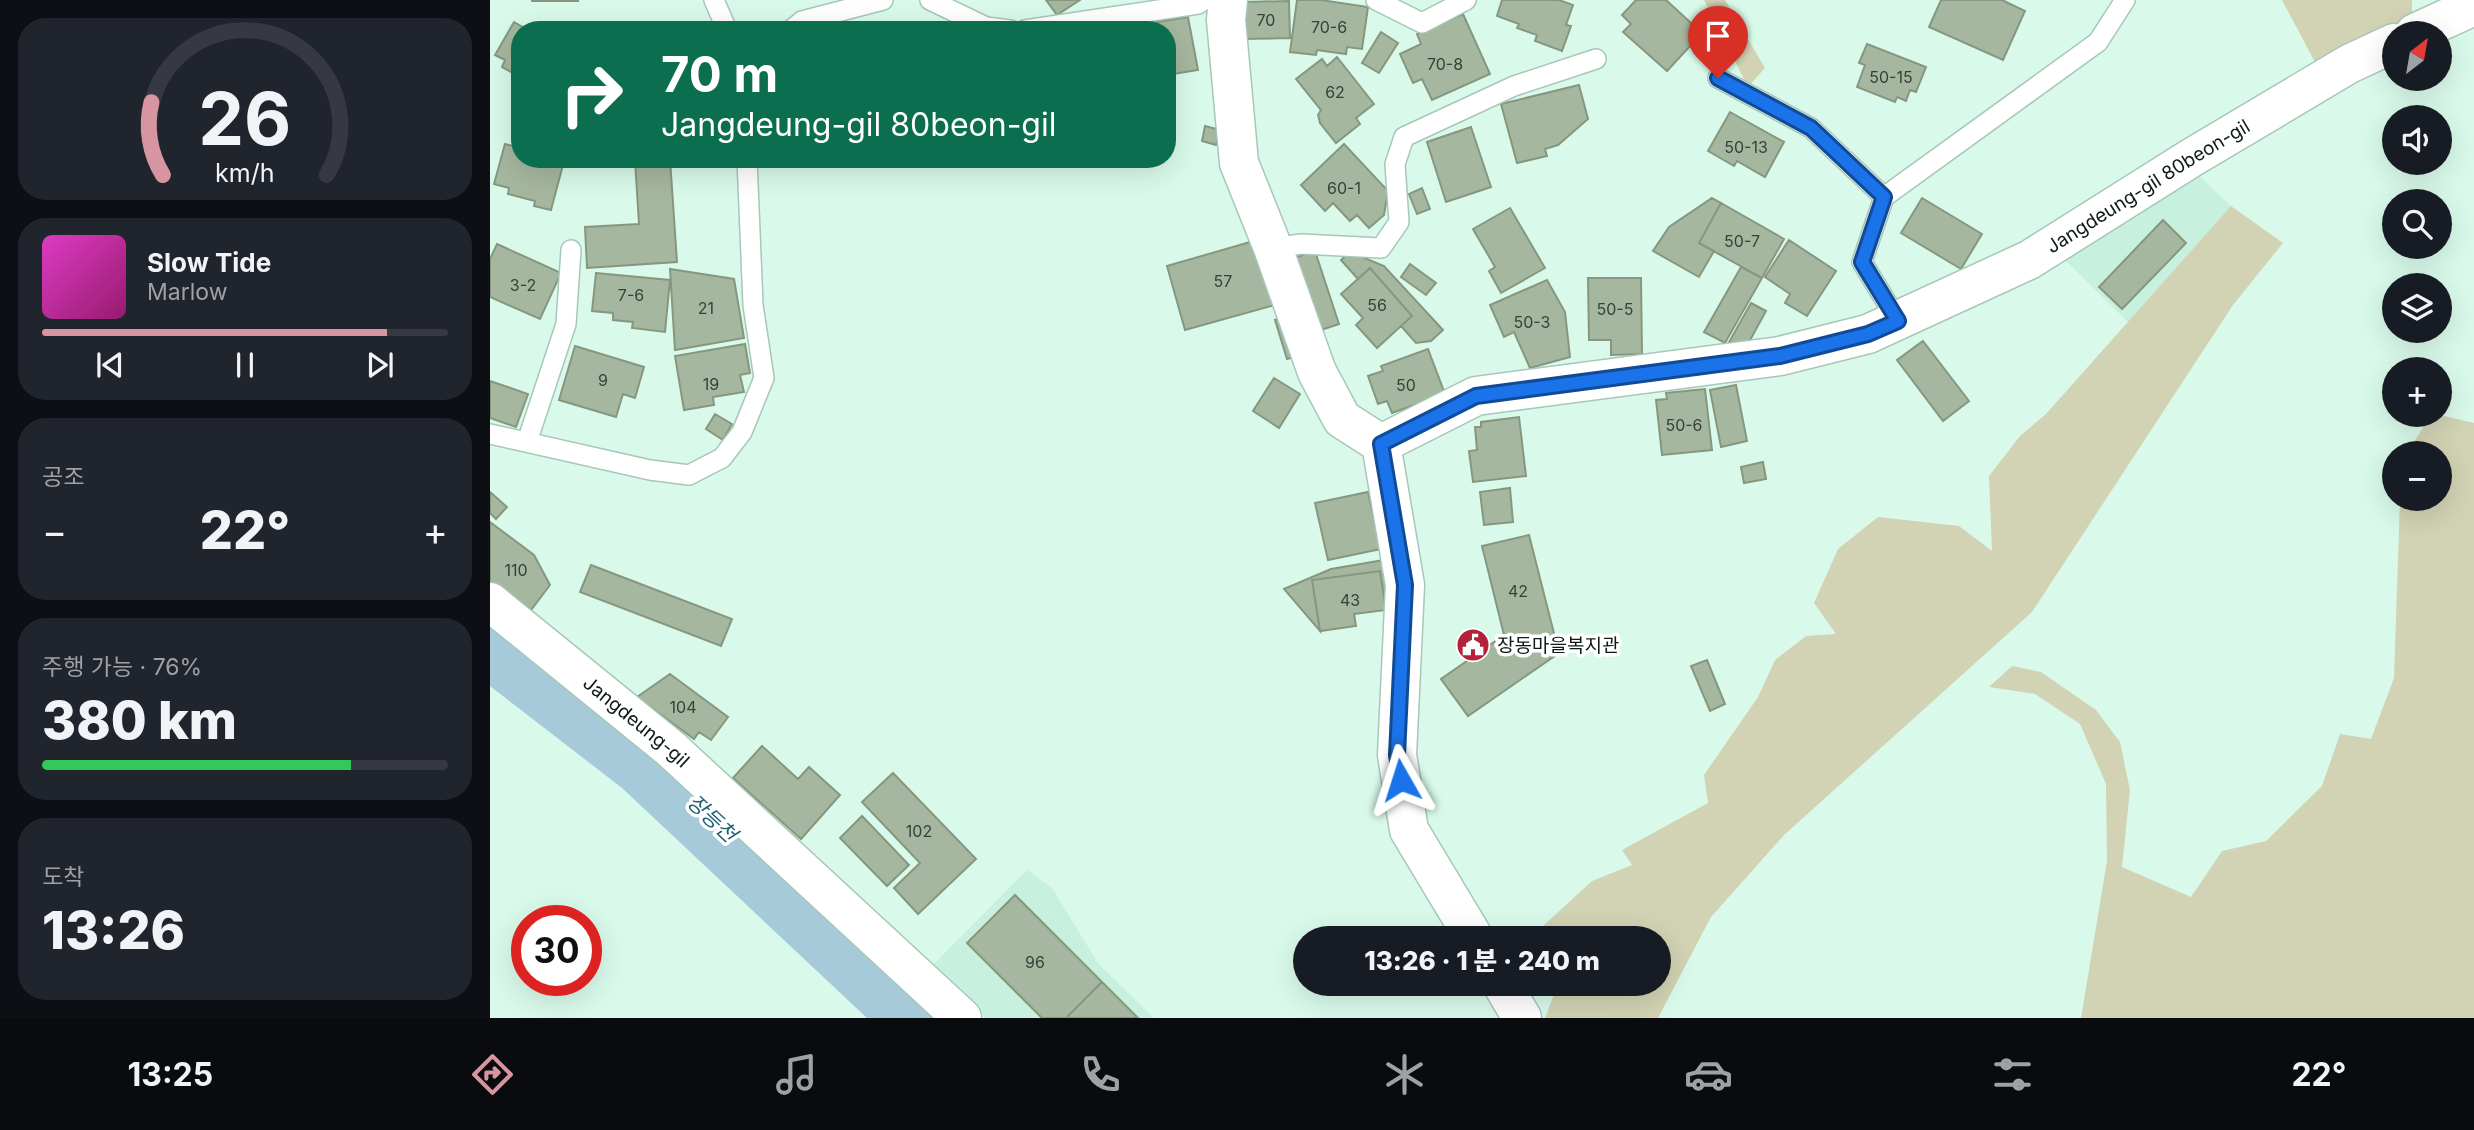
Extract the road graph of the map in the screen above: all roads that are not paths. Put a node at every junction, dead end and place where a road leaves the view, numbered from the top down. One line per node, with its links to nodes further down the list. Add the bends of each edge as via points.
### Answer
1 (714, 0): 10 (lane)
2 (883, 0): 11 (lane)
3 (929, 0): 12 (lane)
4 (1204, 0): 13 (lane)
5 (1228, 0): 20 (street, via 1239,163)
6 (1376, 0): 7 (lane, via 1422,23)
7 (1466, 0)
8 (2124, 0): 19 (lane, via 2098,42)
9 (2474, 6): 14 (street)
10 (723, 21)
11 (802, 21)
12 (973, 21)
13 (1085, 21)
14 (2441, 21)
15 (2382, 49): 22 (street, Jangdeung-gil 80beon-gil, via 2214,144 2029,260)
16 (1596, 59): 20 (lane, via 1514,86 1404,137 1395,164 1399,222 1381,248 1301,244)
17 (1718, 78): 19 (lane, via 1811,128)
18 (747, 168): 24 (lane, via 753,305 764,378 741,432 722,458 689,475)
19 (1884, 197): 22 (lane, via 1862,262)
20 (1273, 248): 25 (street, via 1317,372 1342,419)
21 (571, 250): 24 (lane, via 566,324)
22 (1898, 321): 25 (street, Jangdeung-gil 80beon-gil, via 1868,334 1780,356 1476,396)
23 (490, 434): 24 (lane)
24 (527, 442)
25 (1381, 444): 27 (street, via 1405,585 1397,755 1409,830)
26 (490, 602): 29 (street, Jangdeung-gil, via 671,749)
27 (1467, 926)
28 (1509, 996): 30 (street)
29 (962, 1018)
30 (1522, 1018)

